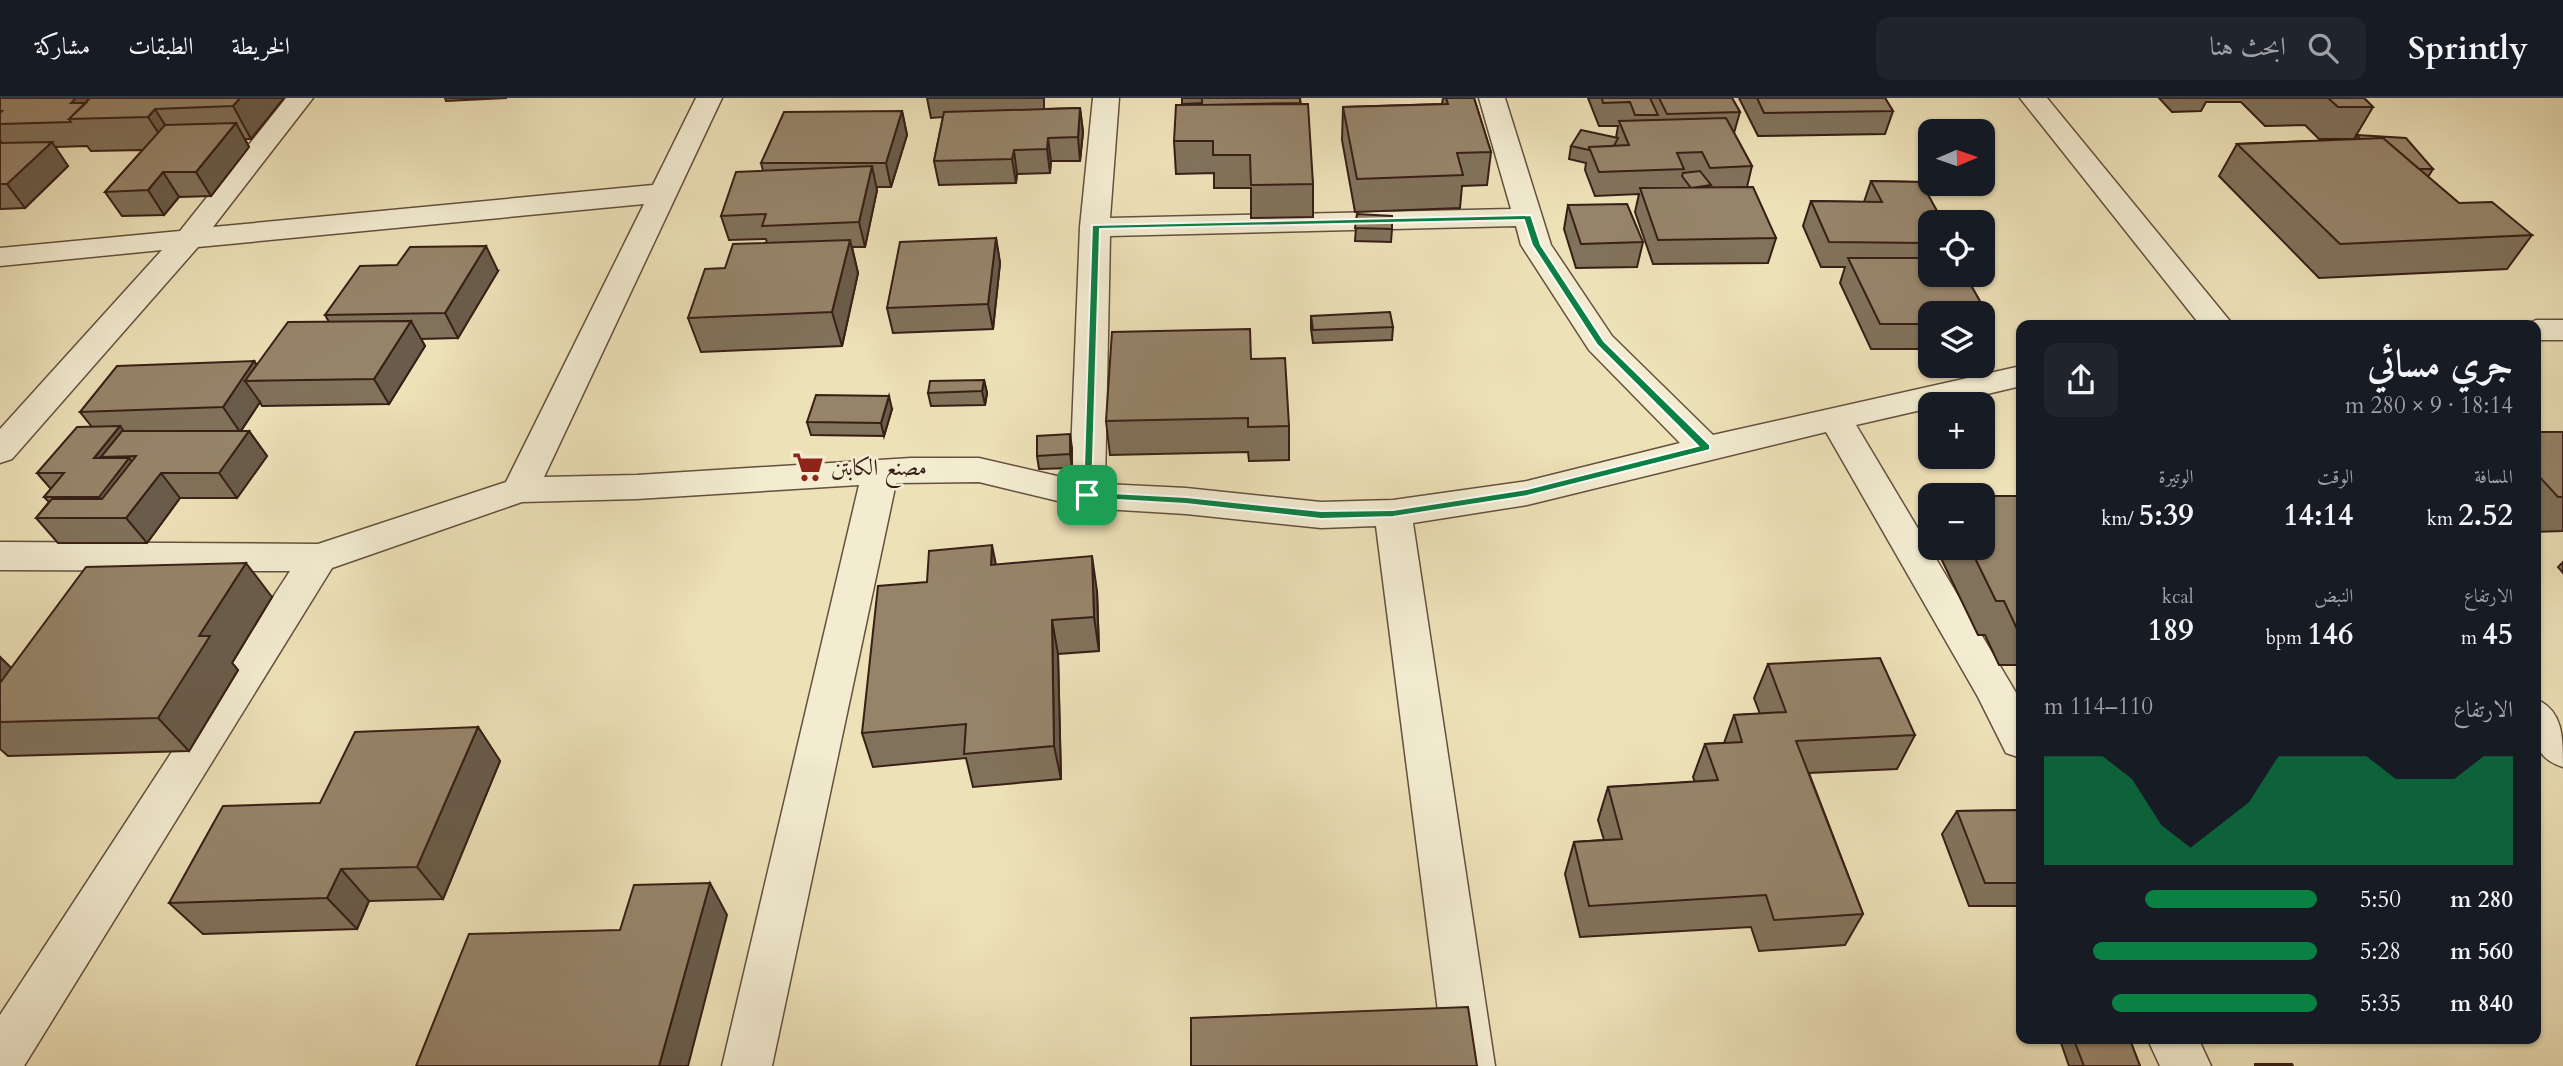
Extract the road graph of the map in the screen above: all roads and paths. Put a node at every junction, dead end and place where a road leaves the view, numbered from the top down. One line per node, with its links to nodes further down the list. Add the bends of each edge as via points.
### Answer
1 (300, 98): 9 (street)
2 (709, 98): 6 (street)
3 (1106, 98): 8 (street)
4 (1492, 98): 7 (street)
5 (2033, 98): 11 (street)
6 (663, 193): 9 (street); 19 (street)
7 (1528, 217): 8 (street); 16 (street, via 1536,245 1600,343)
8 (1096, 227): 20 (street)
9 (187, 241): 10 (street); 17 (street)
10 (0, 257)
11 (2213, 320)
12 (2541, 330): 13 (street)
13 (2563, 330)
14 (2016, 377): 15 (street)
15 (1835, 418): 16 (street); 25 (street)
16 (1706, 448): 21 (street, via 1527,493)
17 (0, 451)
18 (880, 472): 19 (street); 20 (street, via 979,470); 29 (street)
19 (520, 490): 23 (street)
20 (1087, 495): 21 (street, via 1321,515)
21 (1393, 513): 30 (street)
22 (0, 556): 23 (street)
23 (319, 558): 28 (street)
24 (2541, 722): 26 (street)
25 (2016, 731)
26 (2563, 750)
27 (2175, 1044): 31 (street)
28 (0, 1059)
29 (747, 1066)
30 (1470, 1066)
31 (2186, 1066)

